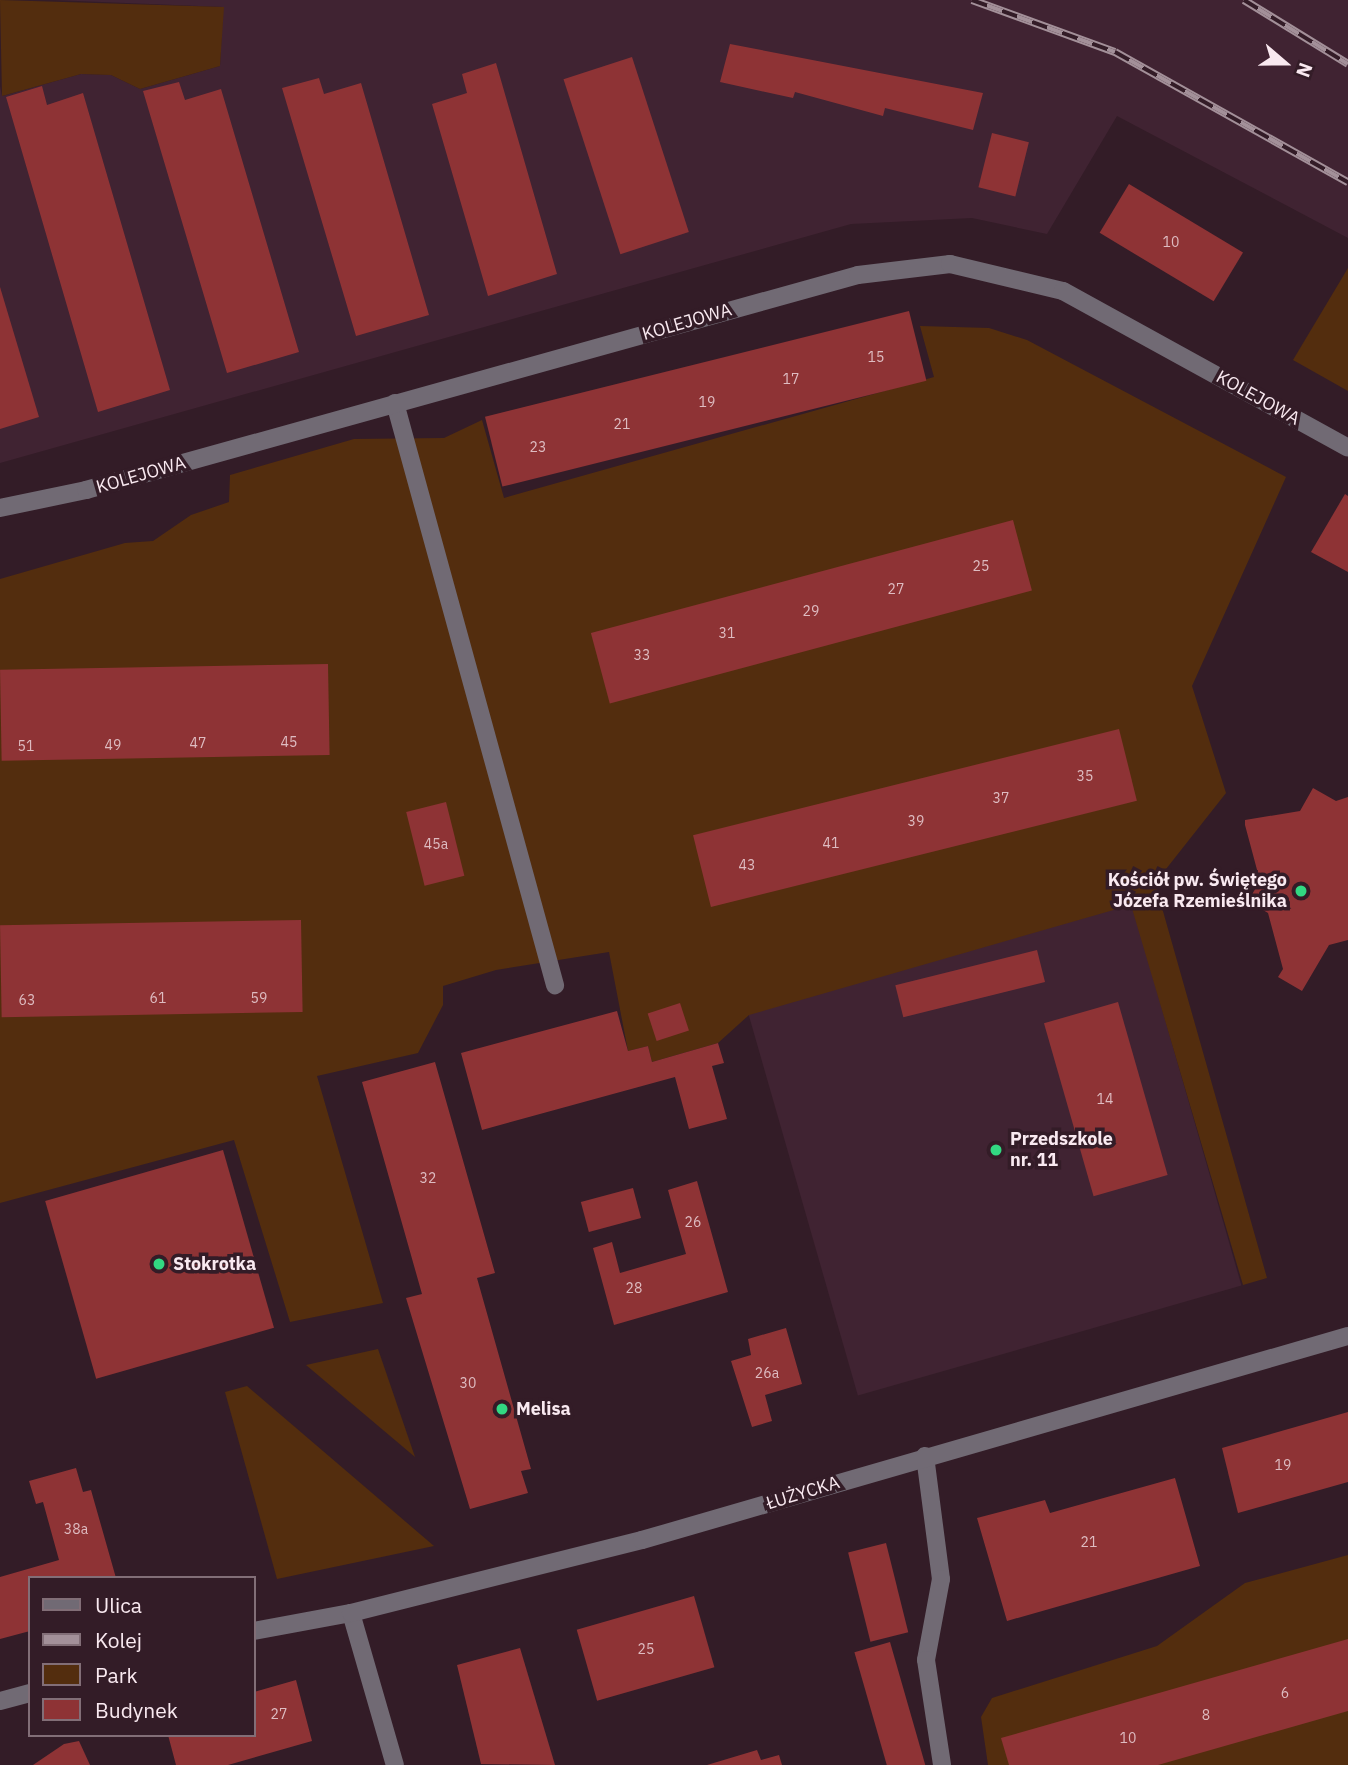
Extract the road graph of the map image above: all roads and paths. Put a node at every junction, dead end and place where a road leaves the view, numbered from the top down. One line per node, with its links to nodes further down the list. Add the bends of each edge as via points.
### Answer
1 (395, 403): 2 (street, KOLEJOWA, via 858,275 950,264 1063,290); 3 (street, KOLEJOWA, via 86,491); 4 (street)
2 (1348, 448)
3 (0, 508)
4 (555, 985)
5 (1348, 1336): 6 (street, ŁUŻYCKA)
6 (925, 1457): 7 (street, ŁUŻYCKA, via 631,1543); 12 (street, via 941,1579 926,1660)
7 (351, 1613): 8 (street, ŁUŻYCKA); 11 (street)
8 (256, 1631)
9 (28, 1694): 10 (street)
10 (0, 1701)
11 (395, 1765)
12 (942, 1765)

